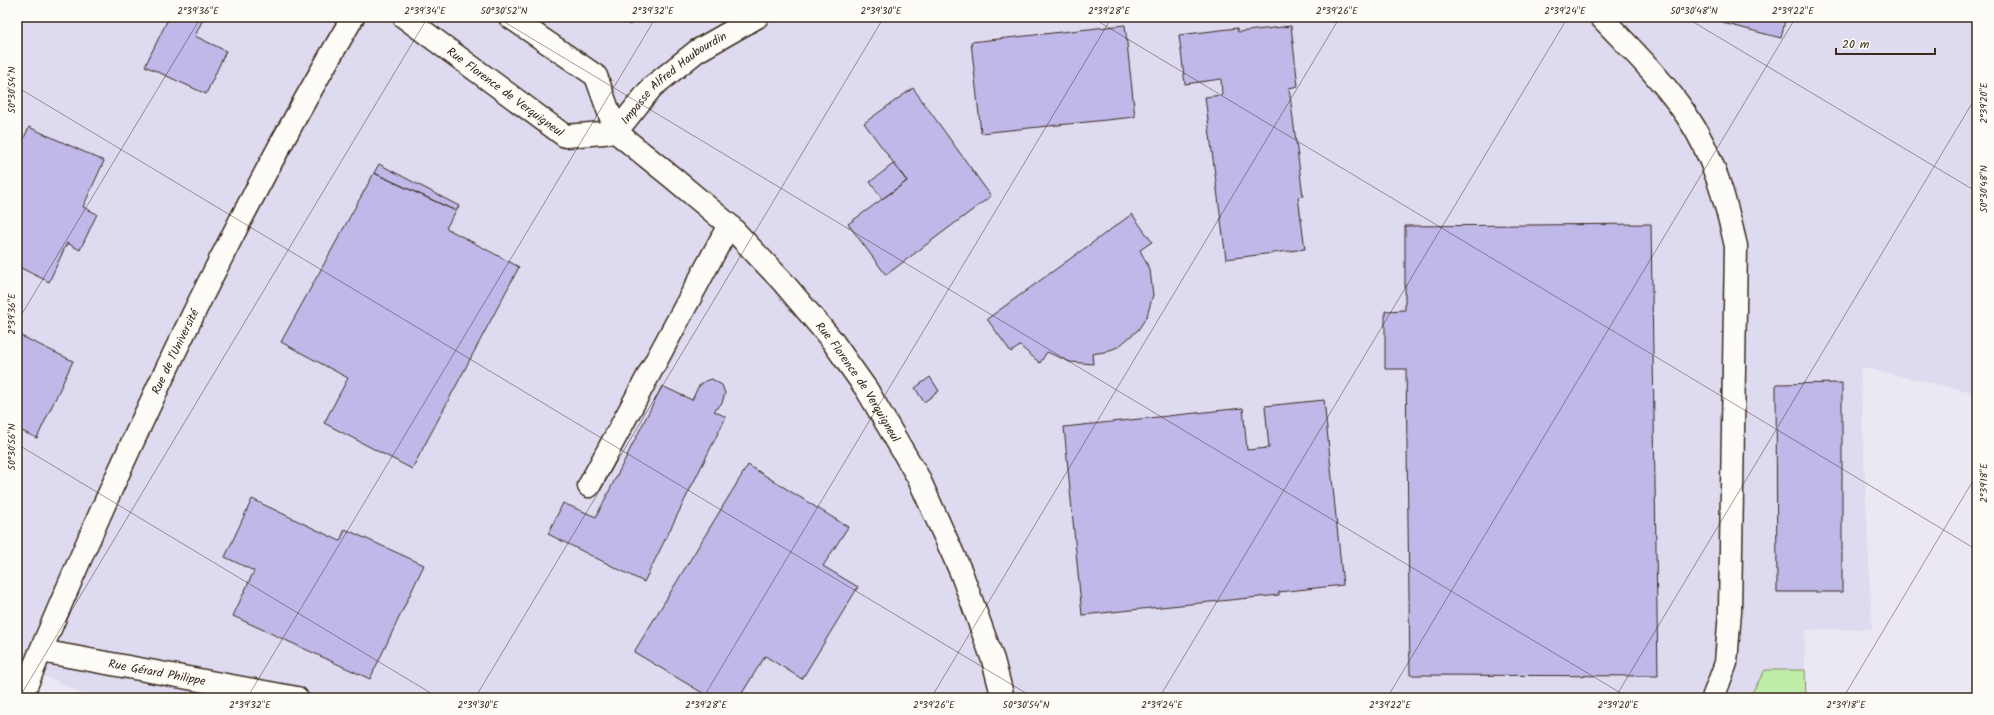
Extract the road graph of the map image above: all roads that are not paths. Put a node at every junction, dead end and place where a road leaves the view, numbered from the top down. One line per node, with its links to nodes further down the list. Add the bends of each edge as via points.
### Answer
1 (352, 17): 9 (street, Rue de l'Université, via 267,167 186,326)
2 (404, 17): 6 (street, Rue Florence de Verquigneul, via 565,136)
3 (510, 17): 6 (street, via 596,76)
4 (757, 17): 6 (street, Impasse Alfred Haubourdin, via 697,51 652,87)
5 (1601, 17): 13 (street, via 1654,73 1688,117 1714,167 1736,246 1730,612 1726,663)
6 (616, 132): 7 (street, Rue Florence de Verquigneul)
7 (729, 225): 8 (street); 12 (street, Rue Florence de Verquigneul, via 782,281 831,339 867,390 902,447 961,572 993,660)
8 (589, 486)
9 (41, 651): 10 (street, Rue de l'Université); 11 (street, Rue Gérard Philippe)
10 (21, 698)
11 (297, 698)
12 (1003, 698)
13 (1713, 698)

